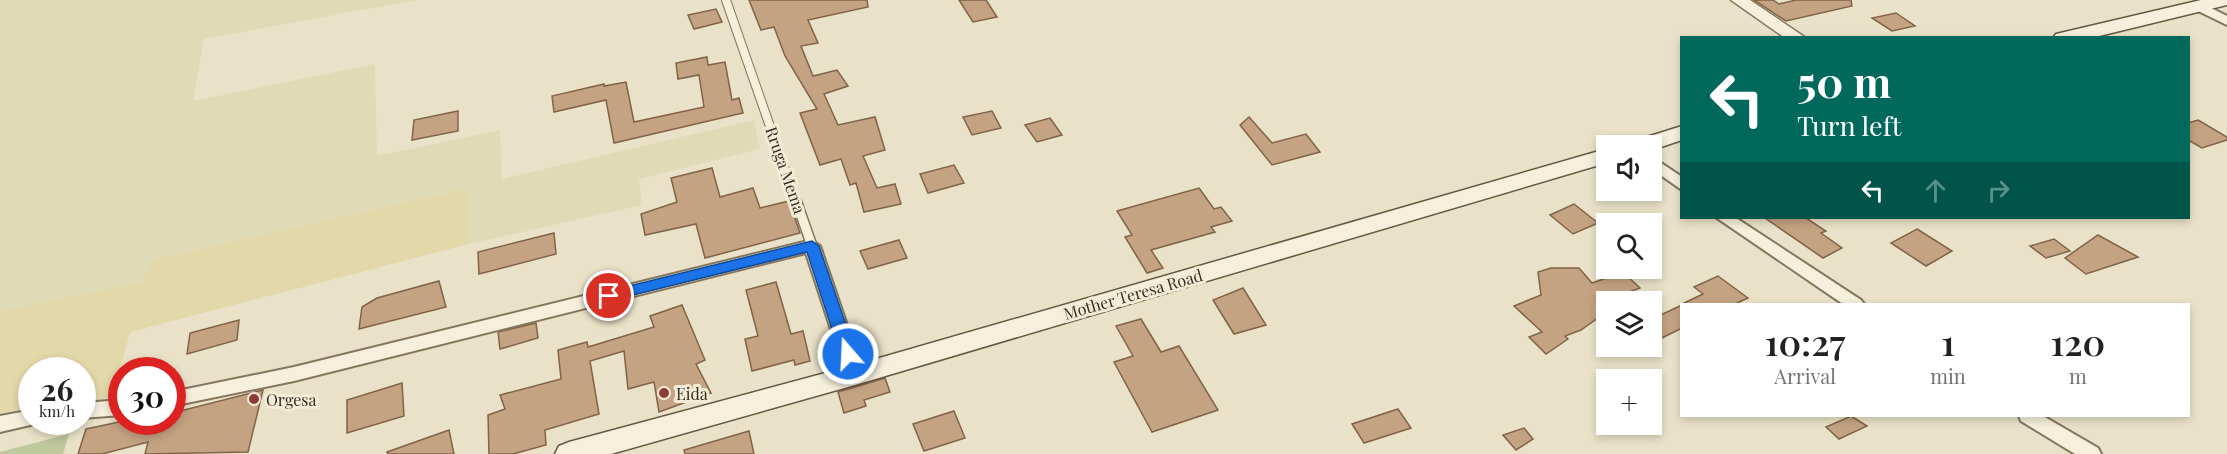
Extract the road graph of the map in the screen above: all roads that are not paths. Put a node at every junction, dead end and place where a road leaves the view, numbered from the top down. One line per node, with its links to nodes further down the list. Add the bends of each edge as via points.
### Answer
1 (726, 0): 13 (lane, Rruga Mema)
2 (1738, 0): 5 (street)
3 (2212, 2): 4 (street); 6 (main road)
4 (2227, 21)
5 (1795, 36)
6 (2071, 36)
7 (1680, 134): 8 (main road)
8 (1662, 140)
9 (1596, 159): 15 (main road, Mother Teresa Road)
10 (1662, 170): 11 (street)
11 (1680, 183)
12 (1727, 219): 14 (street)
13 (812, 246): 15 (street, Rruga Mema); 16 (street, via 294,374)
14 (1853, 303)
15 (855, 375): 20 (main road, Mother Teresa Road)
16 (186, 396)
17 (2030, 417): 24 (street)
18 (18, 421): 19 (street)
19 (0, 424)
20 (660, 430): 21 (main road, Mother Teresa Road); 23 (main road, Mother Teresa Road)
21 (570, 454): 22 (main road, Mother Teresa Road)
22 (578, 454)
23 (609, 454)
24 (2091, 454)

